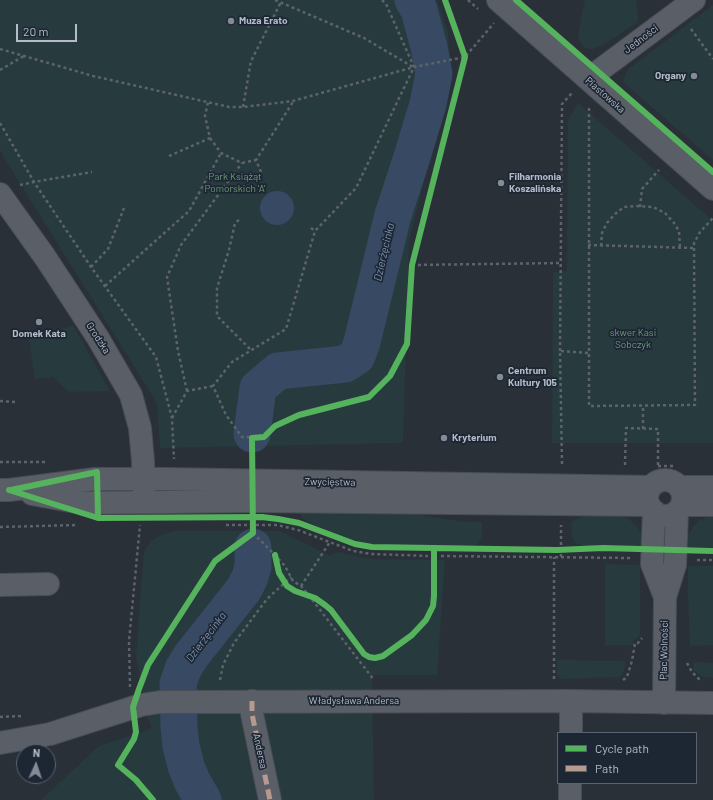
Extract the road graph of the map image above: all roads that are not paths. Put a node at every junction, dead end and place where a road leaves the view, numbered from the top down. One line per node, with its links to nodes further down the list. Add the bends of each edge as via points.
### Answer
1 (498, 0): 3 (street, Piastowska)
2 (694, 0): 3 (street, Jedności)
3 (580, 86): 4 (street, Piastowska)
4 (713, 189)
5 (0, 194): 6 (street, Grodzka, via 98,338 131,395 140,428)
6 (144, 479): 8 (street, Zwycięstwa, via 95,479); 9 (street, Zwycięstwa); 11 (street, Grodzka)
7 (713, 487): 10 (street, Zwycięstwa)
8 (5, 490): 11 (street, Zwycięstwa, via 82,503)
9 (651, 501): 10 (street, Zwycięstwa, via 659,515 665,516 671,515); 10 (street, Zwycięstwa, via 656,483 669,480 675,482); 11 (street, Zwycięstwa); 15 (street, Plac Wolności, via 652,564)
10 (680, 501): 12 (street, Zwycięstwa); 15 (street, Plac Wolności, via 675,565)
11 (144, 502)
12 (713, 505)
13 (48, 584): 14 (street)
14 (0, 585)
15 (665, 597): 18 (street, Plac Wolności)
16 (252, 702): 17 (street, Władysława Andersa); 21 (street, Władysława Andersa, via 160,702 133,707 50,734); 23 (street, Andersa, via 252,714)
17 (571, 702): 18 (street, Władysława Andersa); 20 (street)
18 (664, 703): 19 (street, Władysława Andersa)
19 (713, 703)
20 (571, 732)
21 (0, 743)
22 (570, 784): 24 (street)
23 (270, 800)
24 (570, 800)

